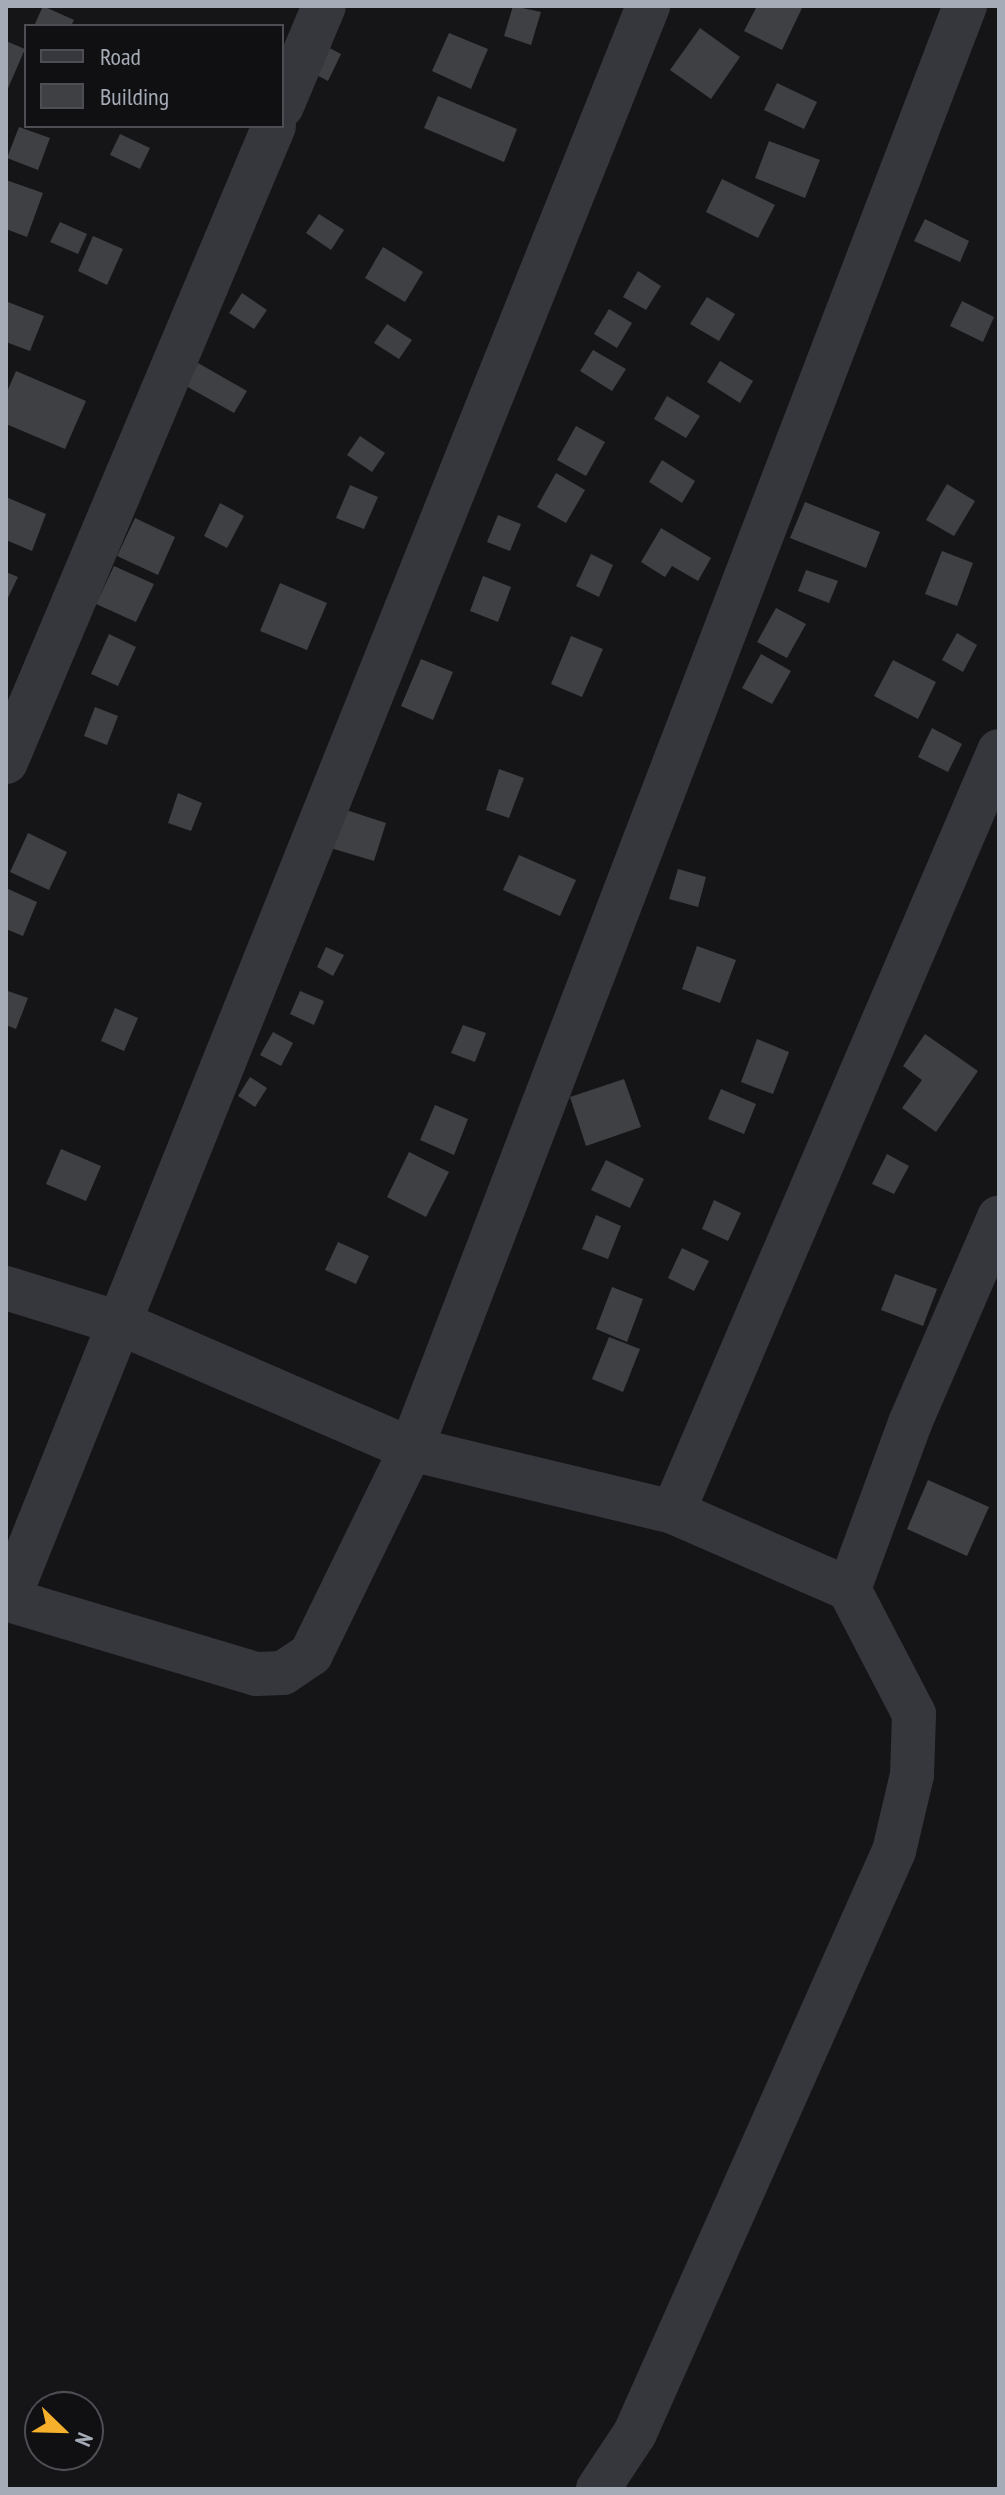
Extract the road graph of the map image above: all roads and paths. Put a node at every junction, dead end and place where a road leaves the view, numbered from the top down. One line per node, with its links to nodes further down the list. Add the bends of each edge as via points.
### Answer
1 (324, 6): 4 (street)
2 (648, 6): 10 (street)
3 (965, 6): 11 (street)
4 (284, 101)
5 (273, 128): 6 (street)
6 (11, 736)
7 (999, 751): 12 (street)
8 (999, 1217): 13 (street, via 910,1423)
9 (6, 1288): 10 (street)
10 (122, 1324): 11 (street); 14 (street)
11 (411, 1449): 12 (street); 14 (street, via 311,1654 283,1673 256,1674 210,1663)
12 (673, 1512): 13 (street)
13 (849, 1589): 15 (street, via 914,1714 912,1775 894,1851 635,2433)
14 (7, 1599)
15 (598, 2489)

